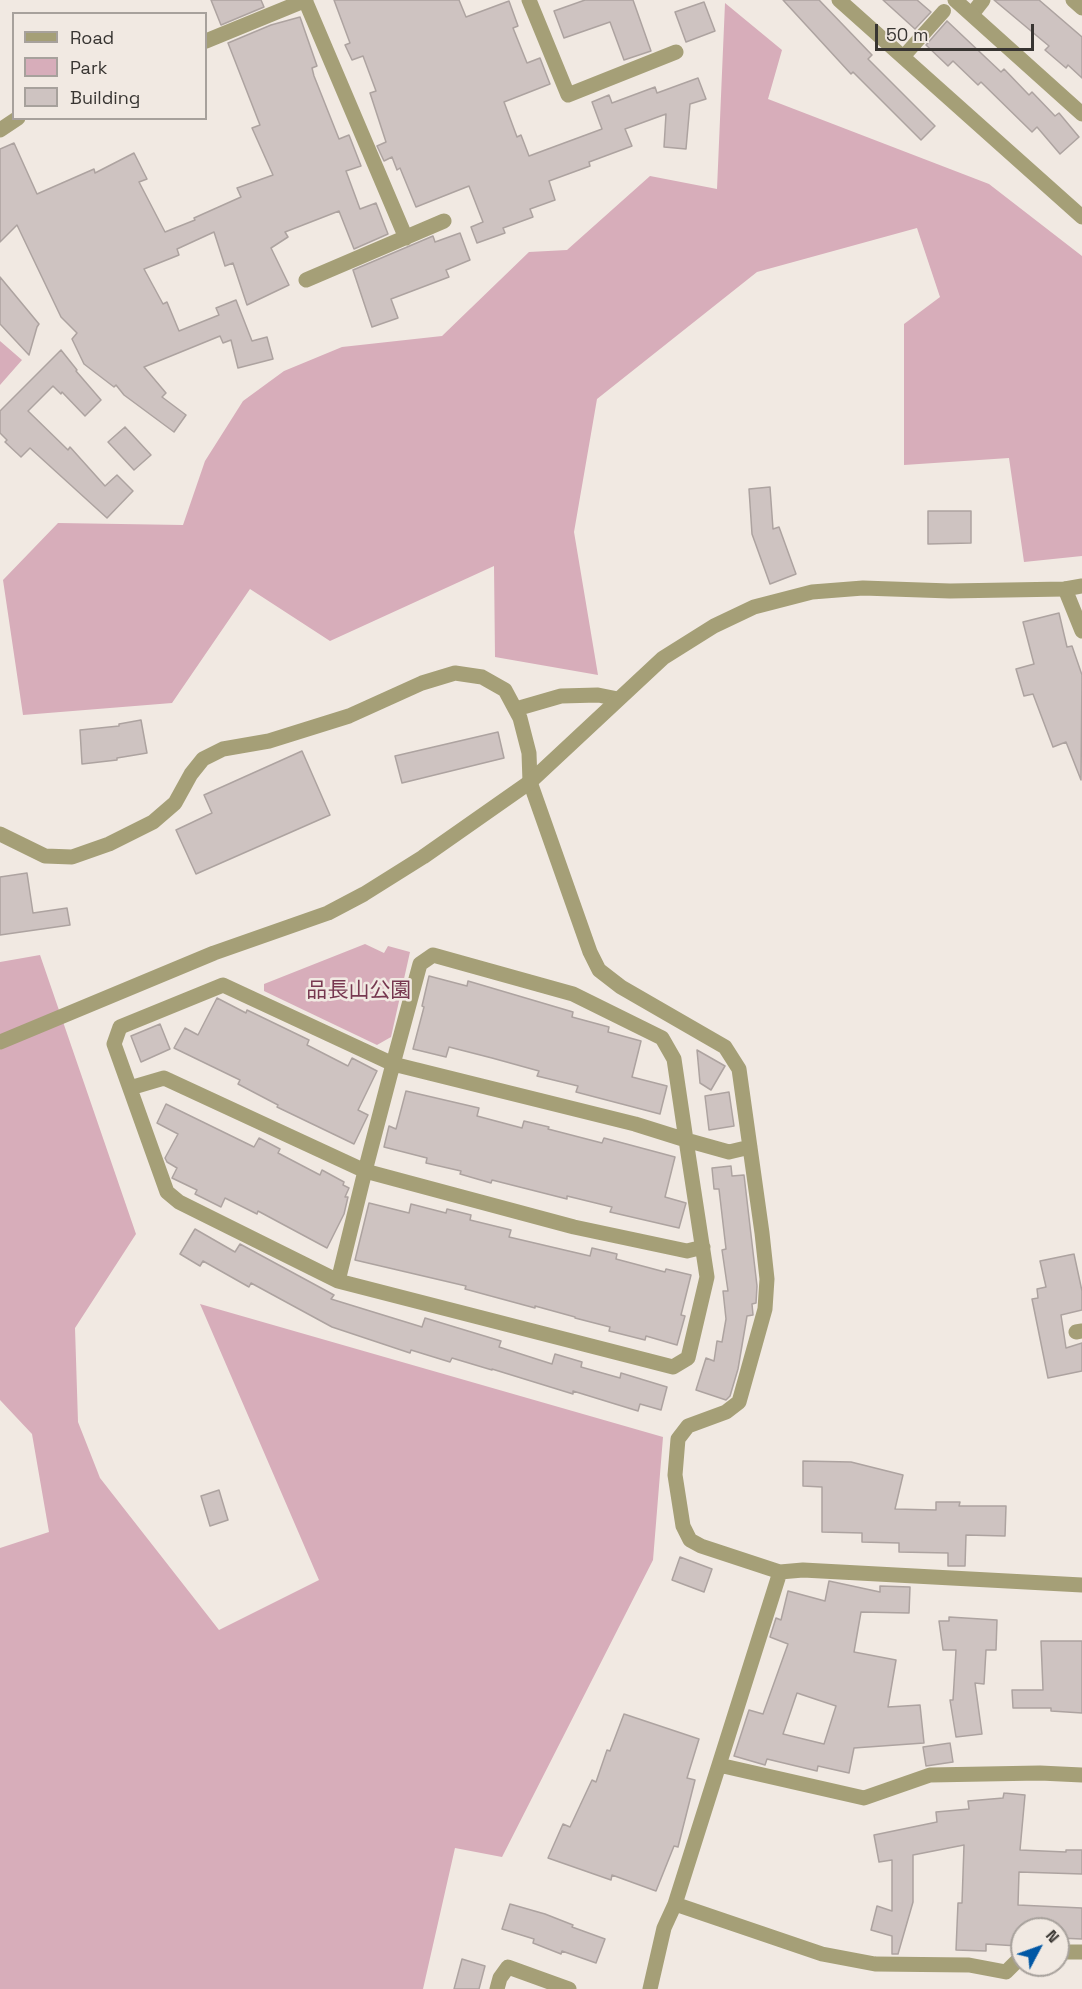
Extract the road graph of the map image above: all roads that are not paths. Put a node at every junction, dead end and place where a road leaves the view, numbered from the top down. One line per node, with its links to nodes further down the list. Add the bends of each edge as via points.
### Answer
1 (305, 0): 10 (street); 18 (street)
2 (529, 0): 11 (street, via 568,95)
3 (839, 0): 12 (street)
4 (955, 0): 9 (street)
5 (983, 0): 9 (street)
6 (1073, 0): 7 (street)
7 (1082, 8)
8 (944, 11): 12 (street)
9 (972, 14): 13 (street)
10 (207, 41)
11 (676, 52)
12 (903, 57): 16 (street)
13 (1082, 114)
14 (15, 120): 15 (street)
15 (0, 130)
16 (1082, 217)
17 (444, 221): 18 (street)
18 (406, 238): 19 (street)
19 (306, 280)
20 (1082, 586): 21 (street)
21 (1065, 589): 22 (street); 23 (street, via 863,588 812,592 754,607 714,626 663,658)
22 (1082, 632)
23 (618, 699): 24 (street, via 561,696); 25 (street)
24 (516, 709): 25 (street, via 529,753); 26 (street, via 505,690 482,677 455,673 422,683 349,716 269,741 223,749 203,759 174,803 153,822 81,854 45,856)
25 (530, 782): 27 (street, via 423,857 328,913 214,953); 31 (street, via 599,970 621,987 725,1047 739,1069)
26 (0, 834)
27 (0, 1042)
28 (393, 1064): 29 (street, via 223,985 120,1028 114,1044); 30 (street); 30 (street, via 420,964 433,955 573,994 662,1038 674,1059); 32 (street)
29 (130, 1088): 32 (street, via 164,1078); 34 (street, via 167,1192 179,1202)
30 (686, 1140): 31 (street, via 729,1152); 33 (street)
31 (750, 1147): 35 (street, via 767,1279 765,1309 739,1402 726,1412 688,1426 678,1439 675,1475 682,1526 690,1540)
32 (365, 1171): 33 (street, via 574,1227 687,1251); 34 (street)
33 (703, 1247): 34 (street, via 707,1277 687,1358 673,1367)
34 (338, 1281)
35 (780, 1572): 36 (street); 37 (street)
36 (1082, 1585)
37 (719, 1764): 38 (street, via 864,1798 930,1775); 39 (street)
38 (1082, 1775)
39 (675, 1904): 40 (street, via 822,1954 875,1964 969,1965 1006,1972); 43 (street, via 664,1928)
40 (1010, 1968)
41 (497, 1989): 42 (street, via 508,1967)
42 (568, 1989)
43 (650, 1989)

